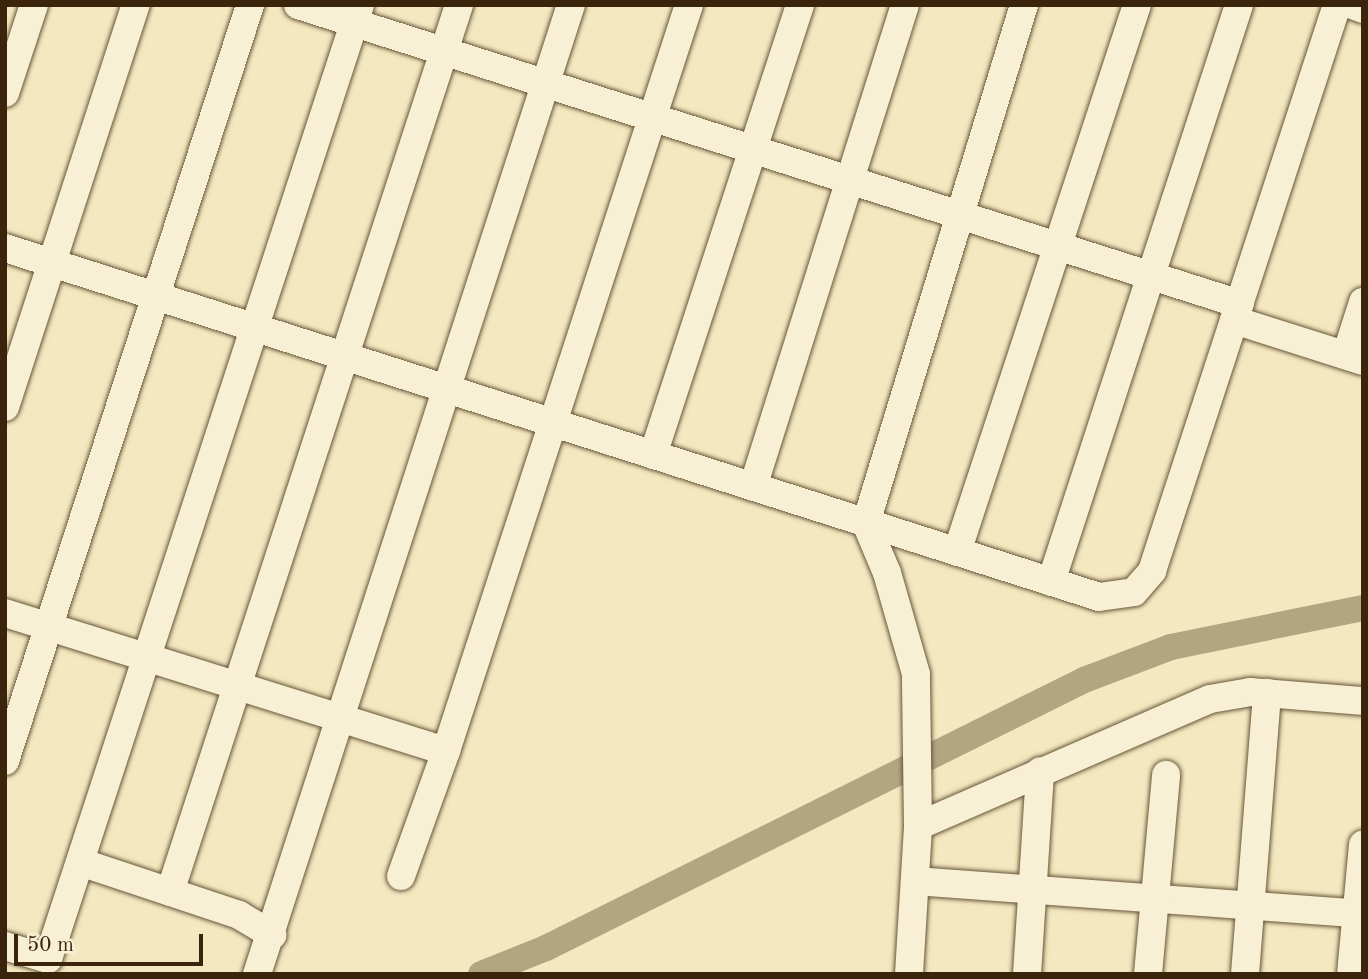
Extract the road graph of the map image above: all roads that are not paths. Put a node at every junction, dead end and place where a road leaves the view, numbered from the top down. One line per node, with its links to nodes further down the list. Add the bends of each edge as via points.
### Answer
1 (34, 5): 19 (street)
2 (136, 5): 26 (street)
3 (250, 5): 28 (street)
4 (298, 5): 16 (street)
5 (459, 5): 17 (street)
6 (571, 5): 18 (street)
7 (689, 5): 20 (street)
8 (800, 5): 21 (street)
9 (905, 5): 22 (street)
10 (1024, 5): 23 (street)
11 (1137, 5): 24 (street)
12 (1239, 5): 27 (street)
13 (1337, 5): 30 (street)
14 (1352, 5): 15 (street)
15 (1363, 9)
16 (357, 14): 17 (street); 31 (street)
17 (444, 51): 18 (street); 32 (street)
18 (545, 84): 20 (street); 34 (street)
19 (5, 93)
20 (653, 118): 21 (street); 36 (street)
21 (753, 149): 22 (street); 37 (street)
22 (850, 180): 23 (street); 38 (street)
23 (960, 215): 24 (street); 39 (street)
24 (1058, 246): 27 (street); 40 (street)
25 (5, 248): 26 (street)
26 (52, 264): 28 (street); 35 (street)
27 (1151, 276): 30 (street); 41 (street)
28 (156, 296): 31 (street); 43 (street)
29 (1363, 302): 33 (street)
30 (1237, 312): 33 (street); 41 (street, via 1152,572 1134,592 1099,597)
31 (254, 328): 32 (street); 44 (street)
32 (345, 357): 34 (street); 45 (street)
33 (1354, 358)
34 (448, 390): 36 (street); 48 (street)
35 (5, 407)
36 (553, 423): 37 (street); 49 (street)
37 (653, 455): 38 (street)
38 (753, 487): 39 (street)
39 (866, 523): 40 (street); 53 (street, via 909,641 916,702)
40 (957, 552): 41 (street)
41 (1051, 582)
42 (5, 613): 43 (street)
43 (48, 627): 44 (street); 50 (street)
44 (146, 657): 45 (street); 55 (street)
45 (237, 686): 48 (street); 59 (street)
46 (1267, 693): 47 (street); 51 (street, via 1210,699); 61 (street)
47 (1363, 701)
48 (342, 719): 49 (street); 63 (street)
49 (446, 751): 56 (street)
50 (5, 761)
51 (1040, 771): 53 (street); 58 (street)
52 (1166, 775): 60 (street)
53 (917, 820): 57 (street)
54 (1363, 845): 62 (street)
55 (80, 862): 59 (street); 64 (street, via 48,959)
56 (401, 876)
57 (915, 881): 58 (street); 66 (street)
58 (1033, 890): 60 (street); 67 (street)
59 (170, 892): 63 (street, via 239,915)
60 (1155, 899): 61 (street); 68 (street)
61 (1250, 905): 62 (street); 69 (street)
62 (1360, 913): 70 (street)
63 (272, 935): 65 (street)
64 (5, 946)
65 (257, 974)
66 (909, 974)
67 (1027, 974)
68 (1148, 974)
69 (1245, 974)
70 (1351, 974)

